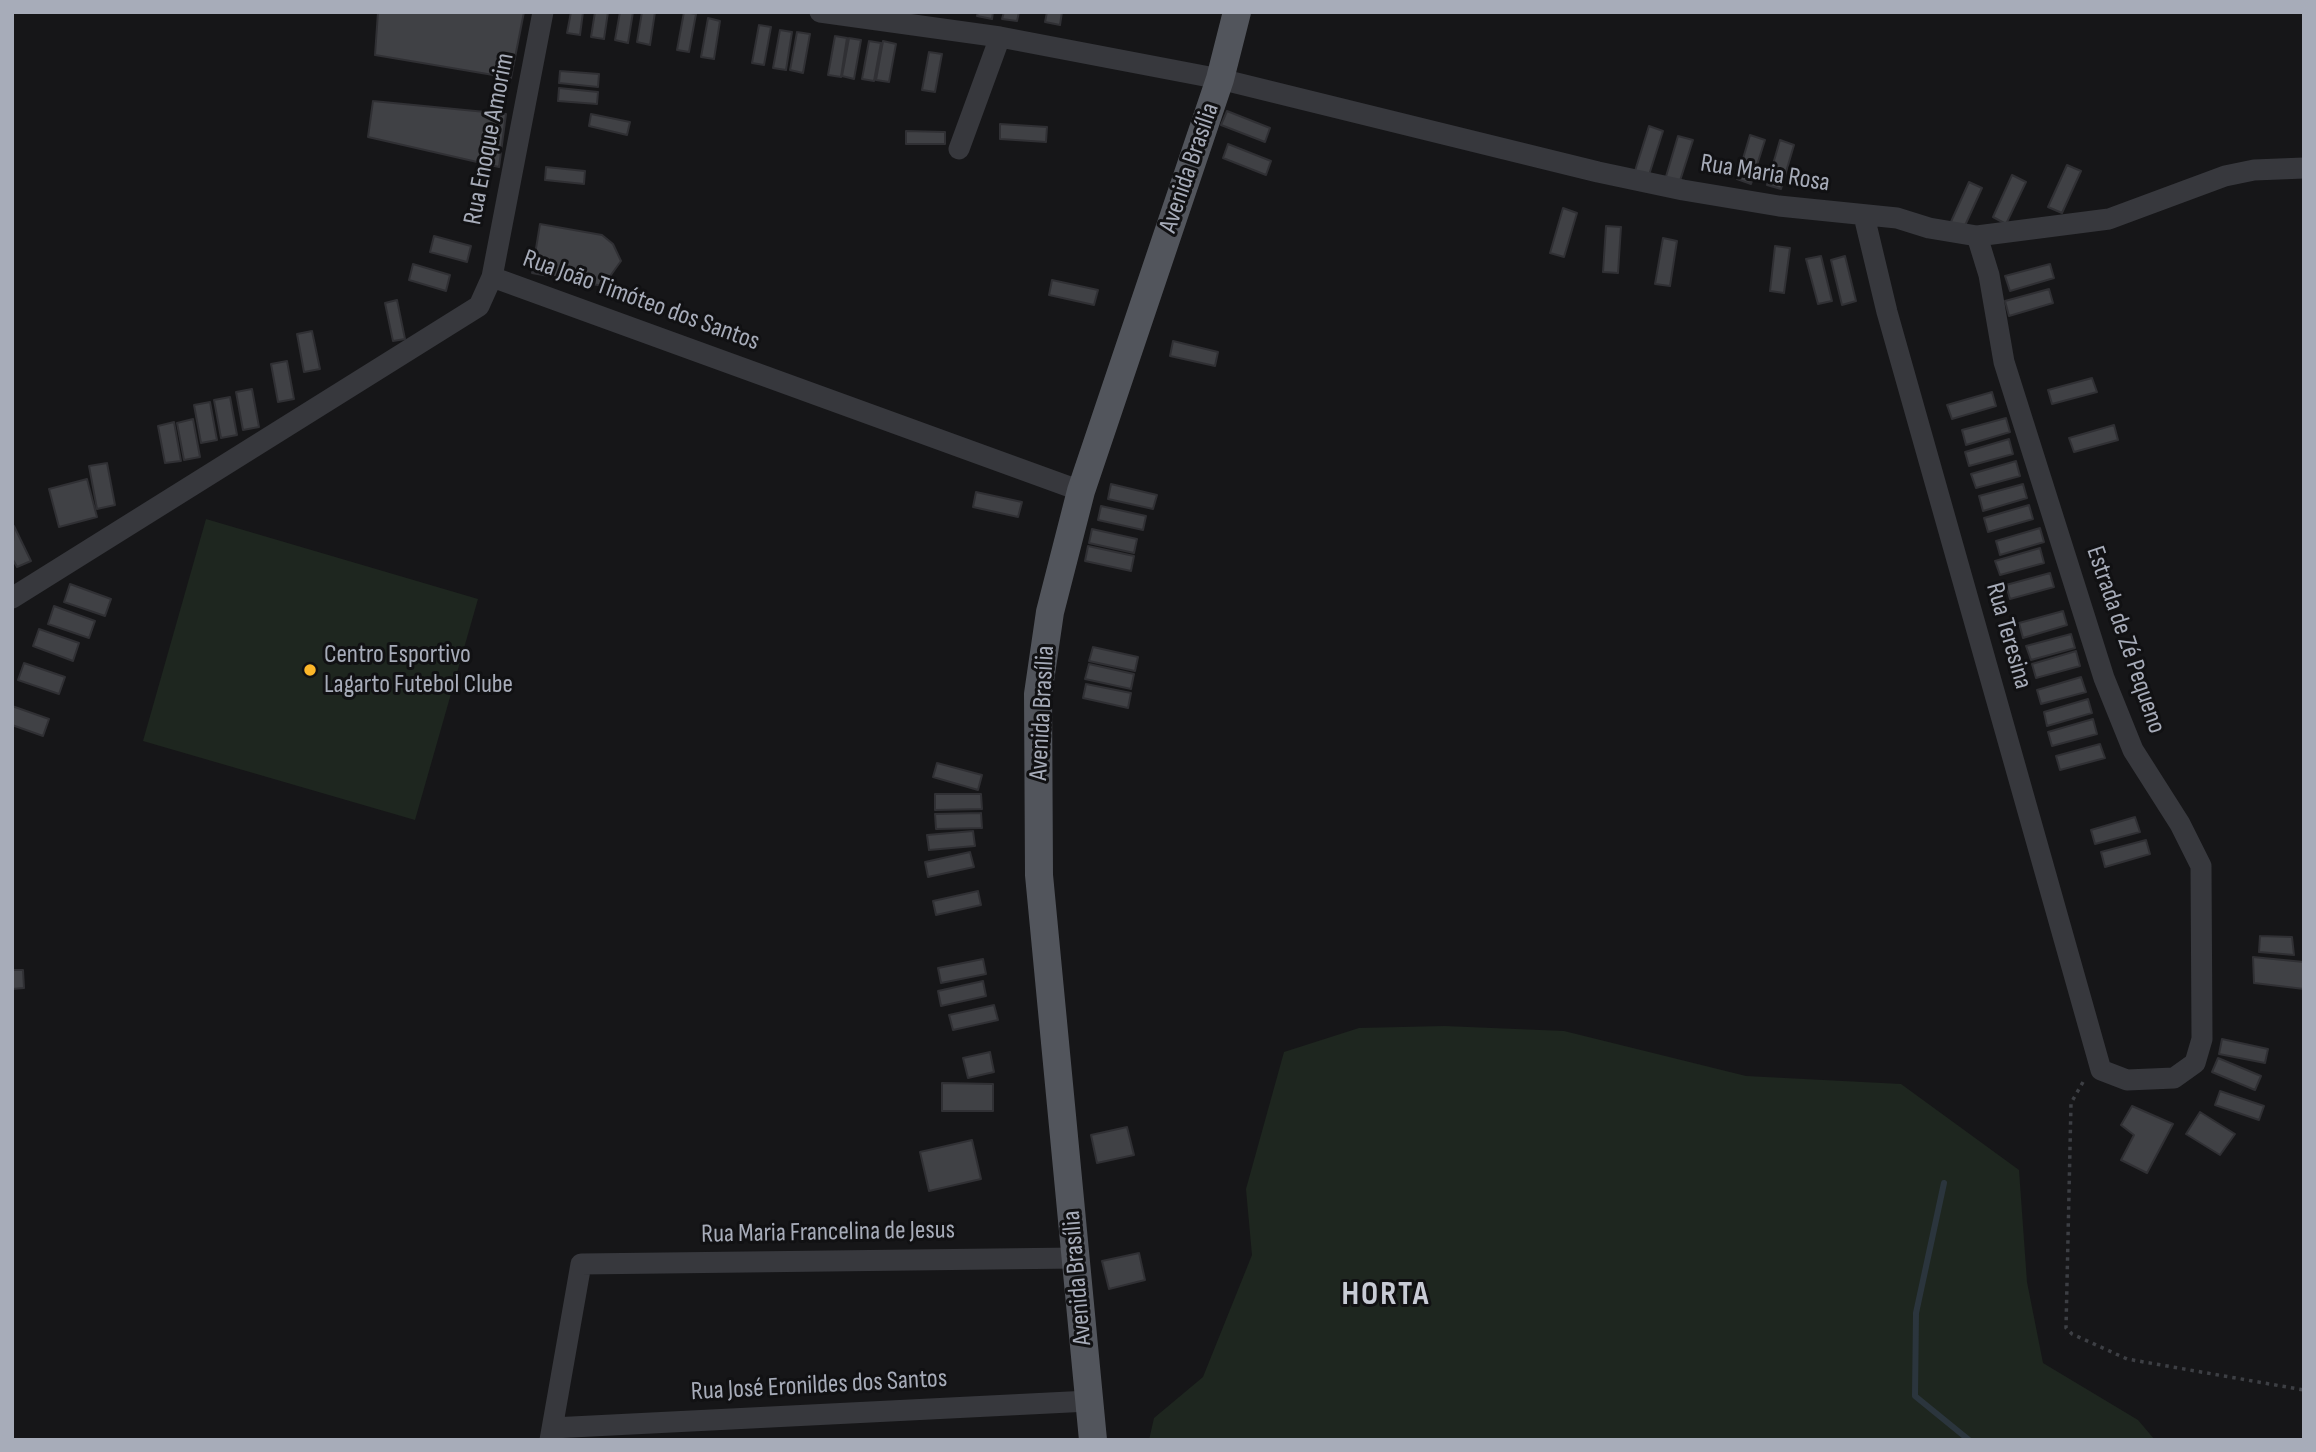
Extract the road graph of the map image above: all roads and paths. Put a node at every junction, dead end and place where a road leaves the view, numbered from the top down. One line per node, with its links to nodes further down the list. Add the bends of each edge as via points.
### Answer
1 (543, 12): 10 (street, Rua Enoque Amorim)
2 (820, 12): 4 (street, Rua Maria Rosa)
3 (1237, 12): 5 (main road, Avenida Brasília)
4 (1000, 37): 5 (street, Rua Maria Rosa); 6 (street)
5 (1220, 79): 8 (street, Rua Maria Rosa, via 1610,174 1779,206); 11 (main road, Avenida Brasília)
6 (959, 149)
7 (2304, 168): 9 (street, Rua Maria Rosa, via 2225,176 2109,219)
8 (1864, 216): 9 (street, Rua Maria Rosa, via 1897,218); 13 (street, Rua Teresina, via 1887,312)
9 (1977, 236): 13 (street, Estrada de Zé Pequeno, via 1989,275 2004,362 2104,678 2133,750 2186,833 2203,873 2203,1018 2195,1063 2174,1079 2163,1080 2127,1080)
10 (492, 277): 11 (street, Rua João Timóteo dos Santos); 12 (street, Rua João Timóteo dos Santos, via 479,306 450,327)
11 (1081, 491): 14 (main road, Avenida Brasília, via 1050,612 1038,694 1039,874)
12 (12, 598)
13 (2101, 1070): 15 (path, via 2080,1086 2071,1103 2066,1328 2127,1359)
14 (1076, 1258): 16 (main road, Avenida Brasília); 17 (street, Rua Maria Francelina de Jesus, via 581,1264)
15 (2304, 1390)
16 (1089, 1401): 17 (street, Rua José Eronildes dos Santos); 18 (main road, Avenida Brasília)
17 (551, 1434)
18 (1093, 1440)

